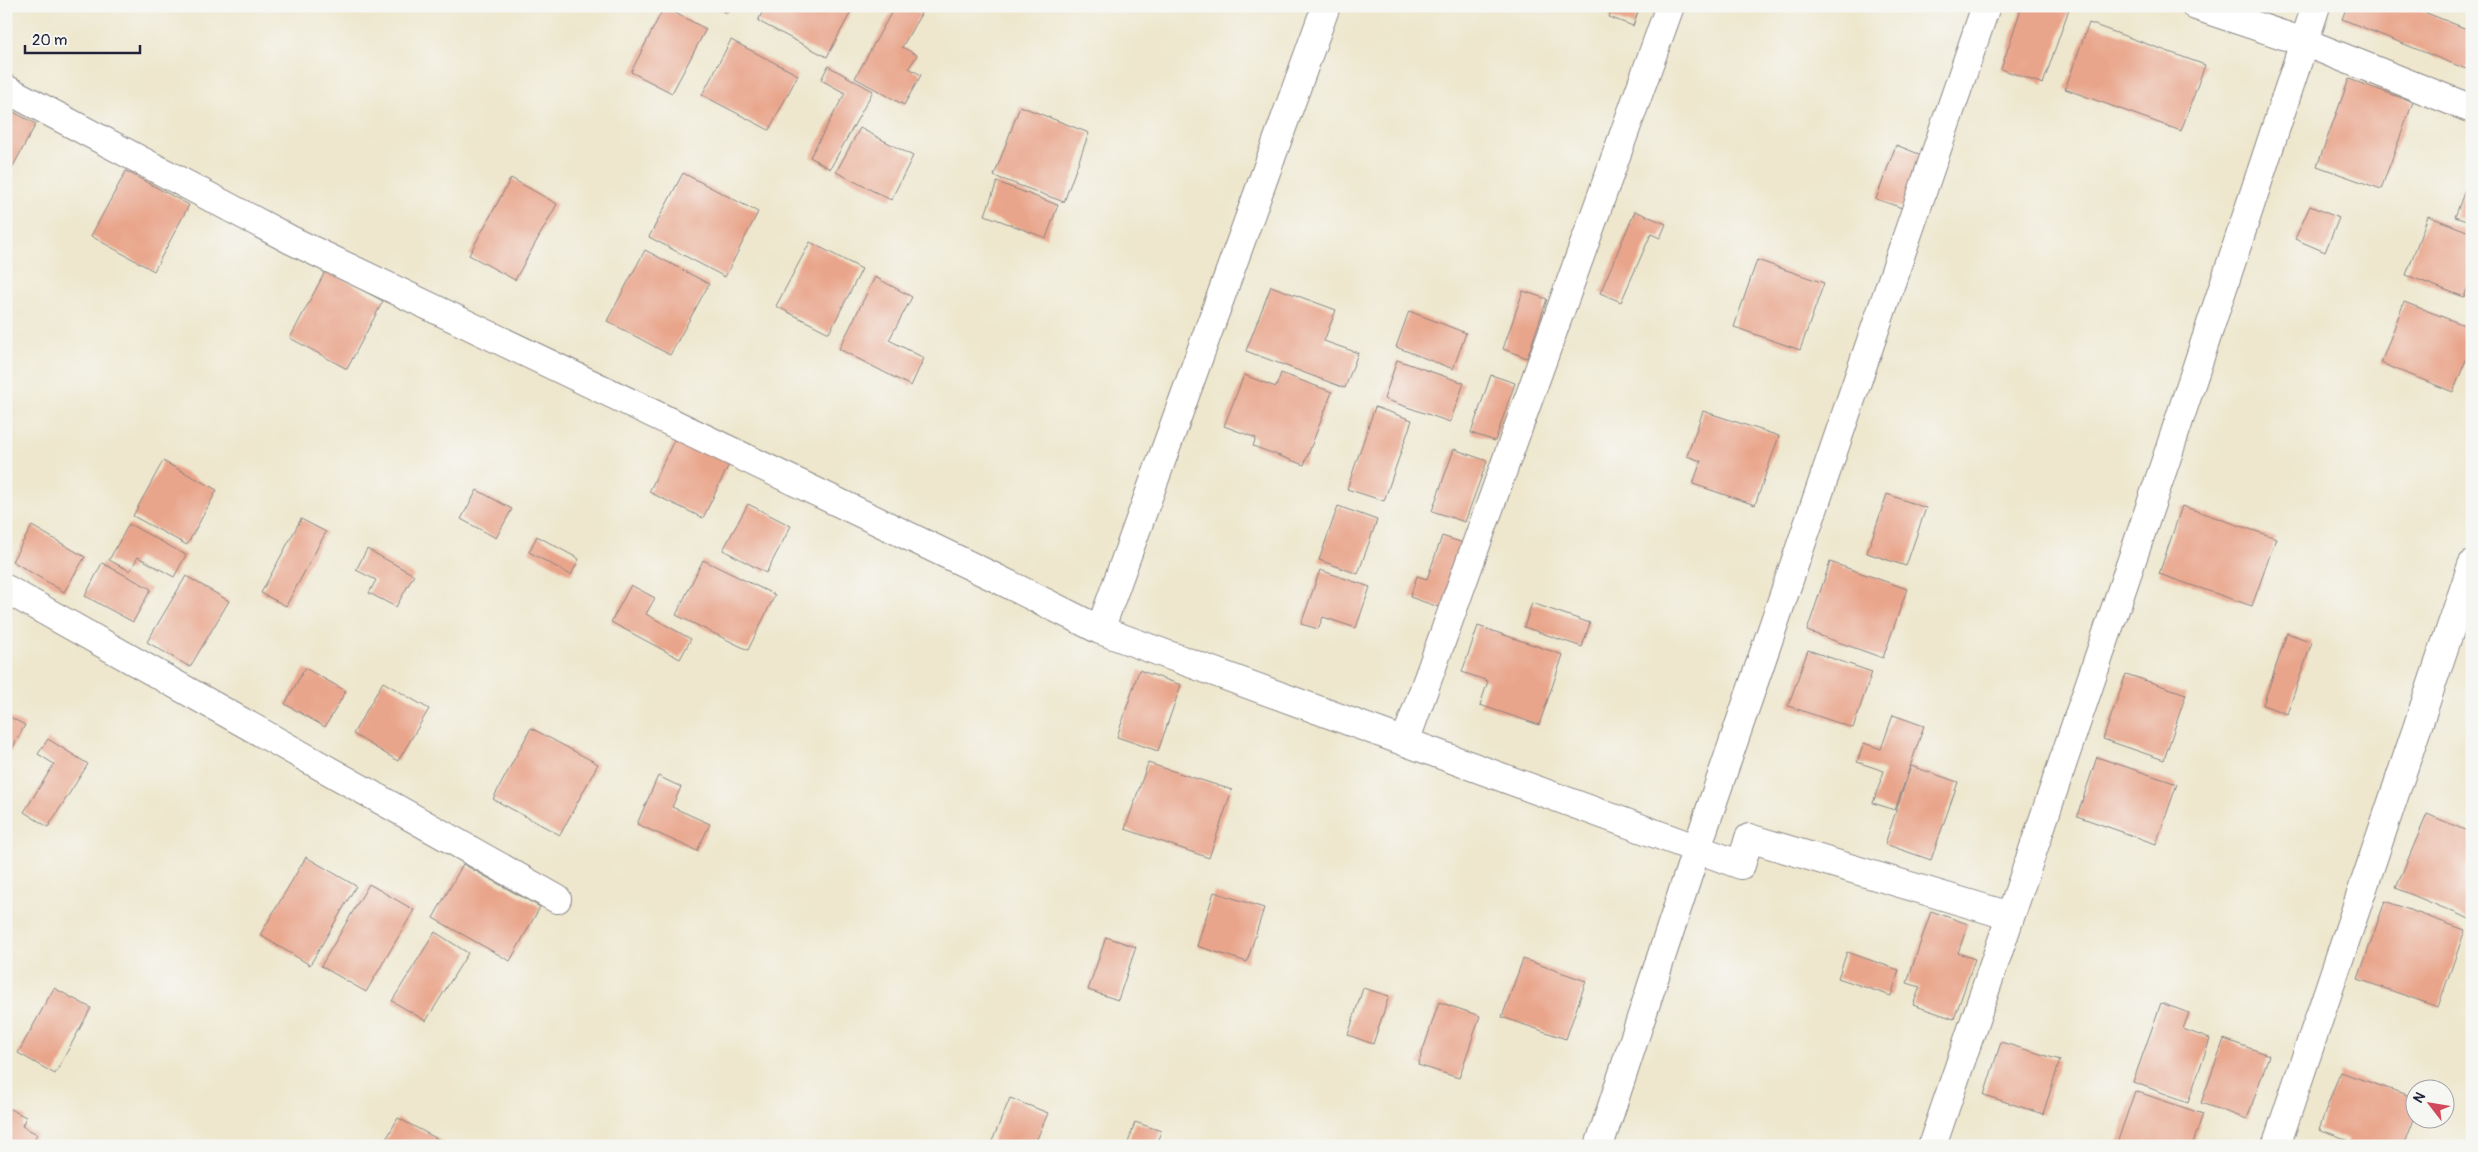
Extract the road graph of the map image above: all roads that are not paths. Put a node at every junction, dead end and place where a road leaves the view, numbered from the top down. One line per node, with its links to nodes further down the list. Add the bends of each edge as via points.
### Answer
1 (1326, 6): 11 (street)
2 (1670, 6): 12 (street)
3 (1986, 6): 13 (street)
4 (2196, 6): 6 (street)
5 (2316, 6): 6 (street)
6 (2304, 42): 8 (street); 15 (street)
7 (6, 89): 11 (street, via 290,240)
8 (2472, 109)
9 (2472, 565): 18 (street)
10 (6, 589): 14 (street)
11 (1100, 630): 12 (street)
12 (1405, 742): 13 (street)
13 (1696, 848): 15 (street, via 1741,865 1749,838); 16 (street)
14 (557, 899)
15 (2010, 916): 17 (street)
16 (1599, 1146)
17 (1932, 1146)
18 (2276, 1146)

